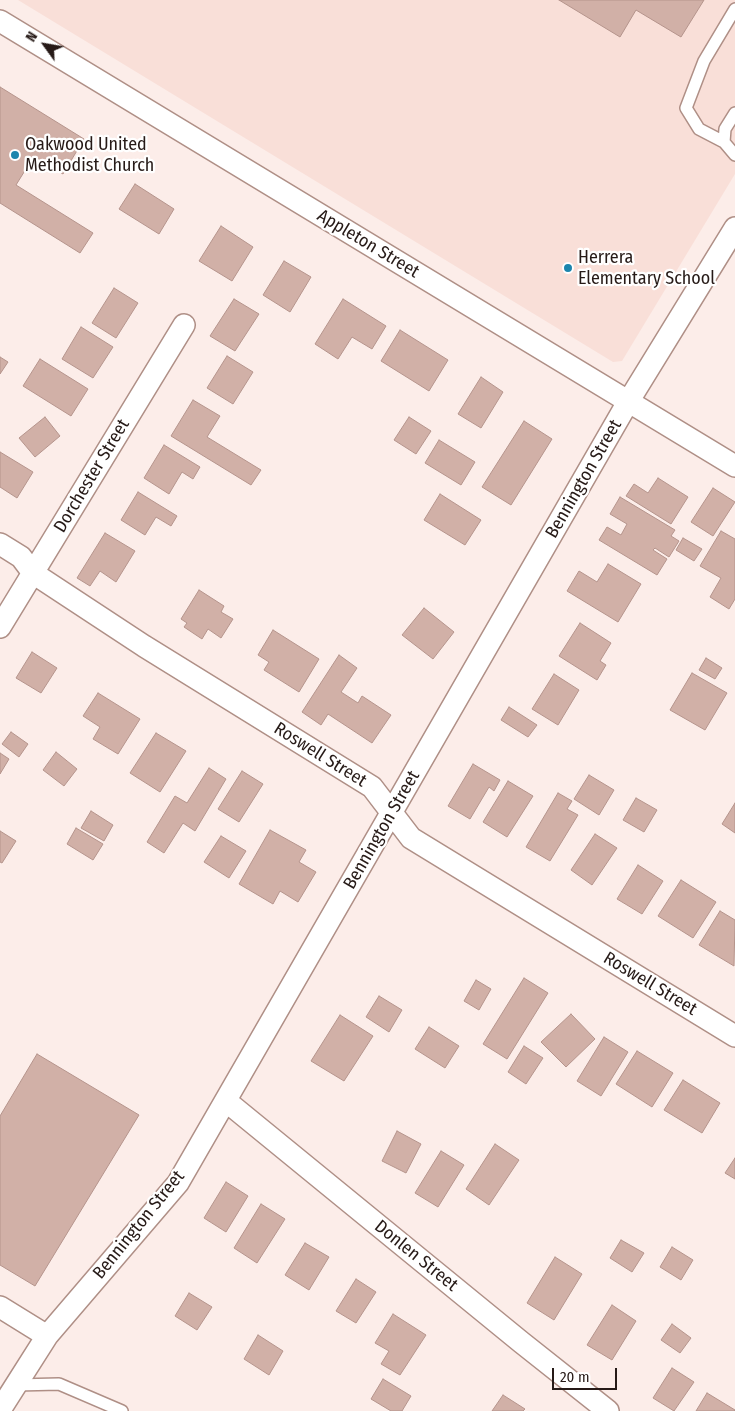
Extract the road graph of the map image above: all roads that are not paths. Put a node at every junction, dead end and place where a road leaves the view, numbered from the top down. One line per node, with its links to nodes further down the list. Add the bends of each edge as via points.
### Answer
1 (735, 9): 4 (lane, via 704,61 686,108 699,129)
2 (0, 22): 8 (street, Appleton Street)
3 (735, 113): 4 (lane, via 725,129)
4 (724, 142): 5 (lane)
5 (735, 155)
6 (735, 228): 8 (street, Bennington Street)
7 (184, 325): 11 (street, Dorchester Street)
8 (628, 402): 9 (street, Appleton Street); 13 (street, Bennington Street)
9 (735, 466)
10 (0, 544): 11 (street, Roswell Street, via 21,557)
11 (33, 572): 12 (street, Dorchester Street); 13 (street, Roswell Street, via 144,646 372,787)
12 (0, 627)
13 (392, 812): 14 (street, Roswell Street, via 411,838); 15 (street, Bennington Street)
14 (732, 1030)
15 (226, 1101): 17 (street, Bennington Street, via 178,1183); 21 (street, Donlen Street)
16 (0, 1307): 17 (street)
17 (47, 1336): 18 (street, Bennington Street)
18 (16, 1385): 19 (street, Bennington Street); 20 (lane, via 59,1384)
19 (0, 1410)
20 (122, 1411)
21 (608, 1411)

